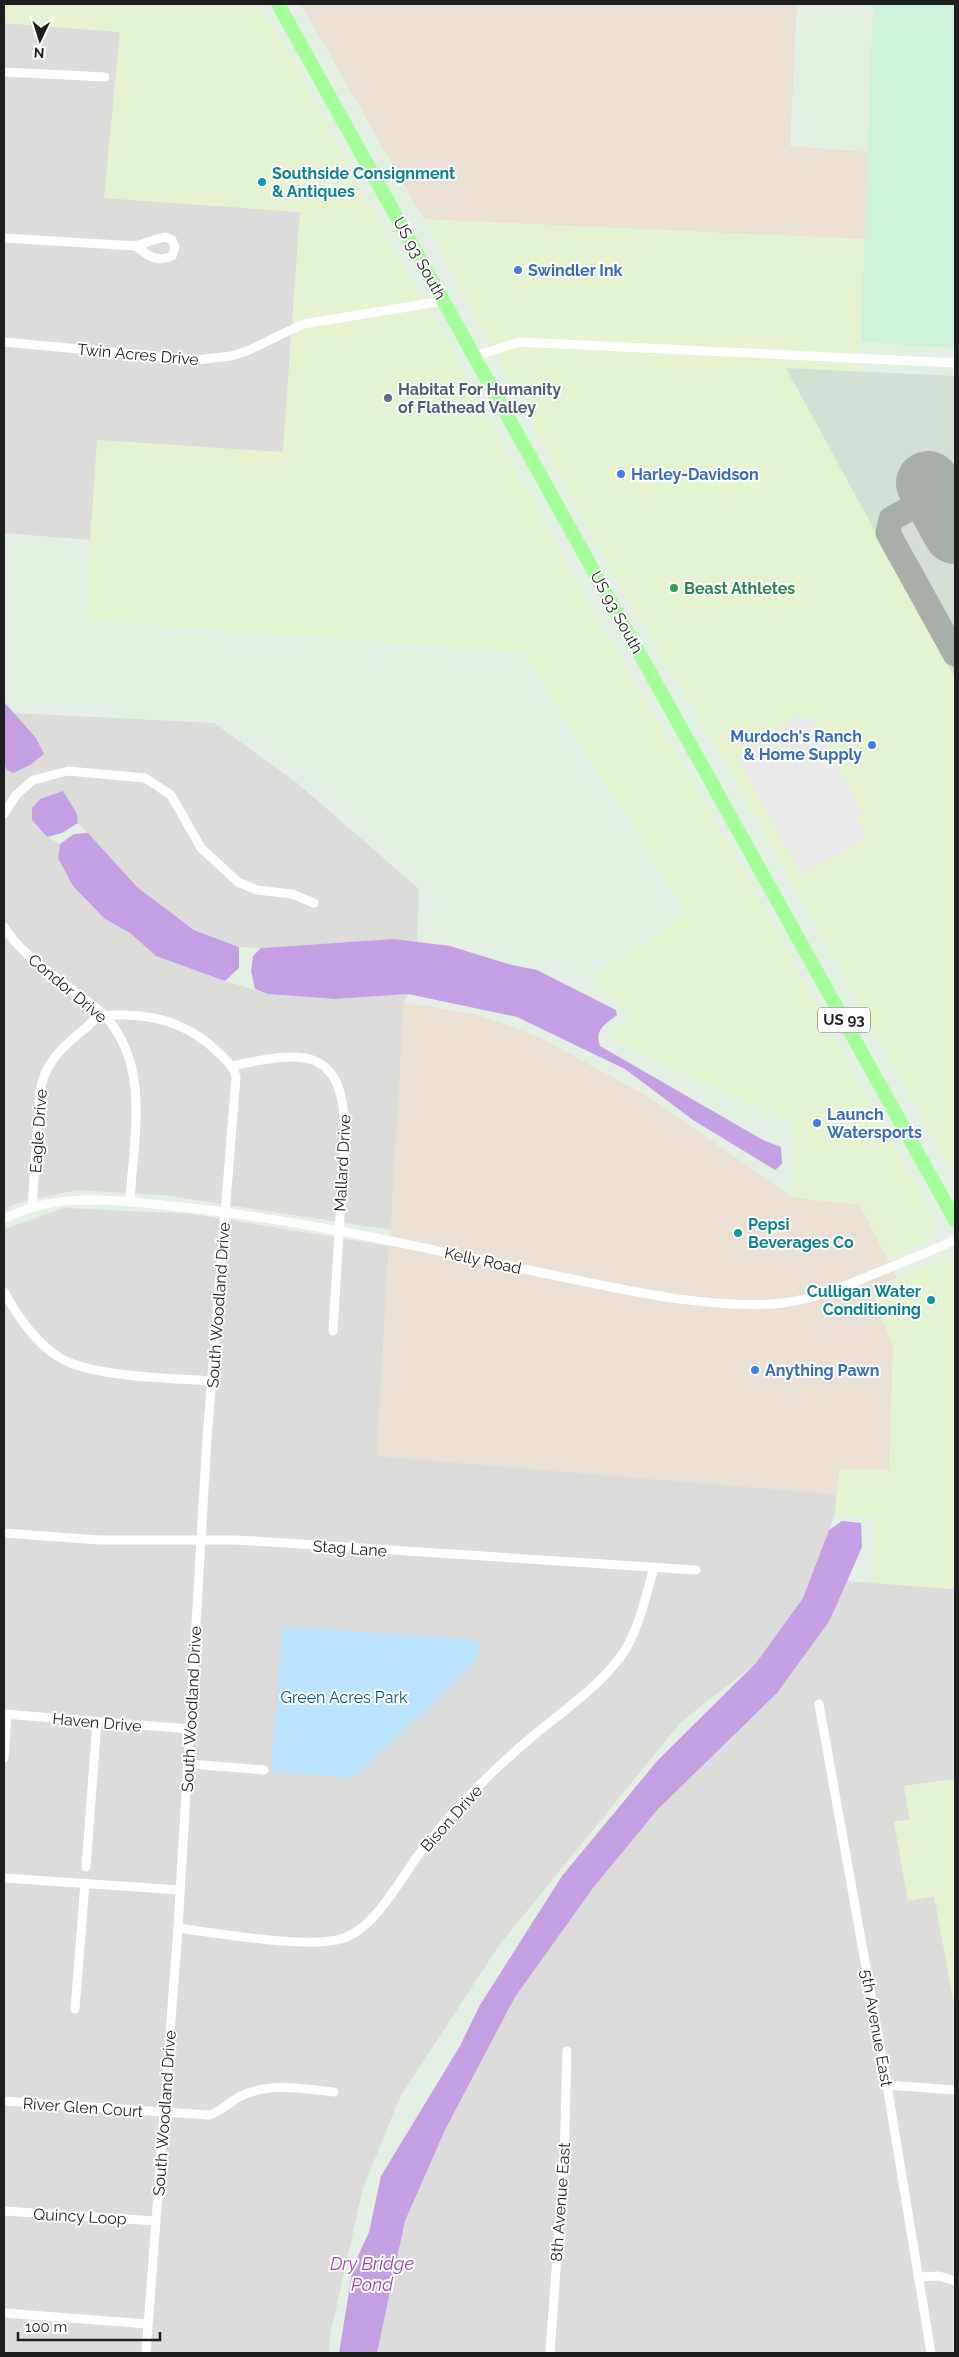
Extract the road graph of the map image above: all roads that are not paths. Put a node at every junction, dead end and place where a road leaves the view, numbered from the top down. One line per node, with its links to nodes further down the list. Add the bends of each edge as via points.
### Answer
1 (278, 4): 6 (main road, US 93 South / US 93)
2 (4, 72): 3 (street)
3 (105, 77)
4 (4, 238): 5 (street)
5 (136, 246)
6 (444, 301): 7 (street, Twin Acres Drive, via 303,324 247,351 215,359); 8 (main road, US 93 South / US 93)
7 (4, 342)
8 (475, 356): 9 (street, via 518,342); 19 (main road, US 93 South / US 93)
9 (955, 363)
10 (4, 814): 11 (street, via 16,795 33,780 68,771 145,778 171,795 201,848 238,882 257,890 292,894)
11 (314, 903)
12 (4, 927): 13 (street, Condor Drive, via 22,949)
13 (105, 1016): 14 (street, via 142,1016 181,1026 208,1042); 15 (street, Condor Drive, via 125,1044 136,1086); 16 (street, Eagle Drive, via 63,1046 43,1076)
14 (232, 1066): 17 (street, South Woodland Drive, via 236,1077); 20 (street, Mallard Drive, via 282,1056 303,1057 322,1065 336,1080 345,1110)
15 (130, 1202): 16 (street, Kelly Road, via 78,1200); 17 (street, Kelly Road)
16 (32, 1207): 18 (street, Kelly Road)
17 (225, 1212): 20 (street, Kelly Road); 24 (street, South Woodland Drive)
18 (4, 1220)
19 (955, 1220)
20 (338, 1230): 21 (street, Kelly Road, via 634,1291 755,1304 788,1302 820,1295); 23 (street, Mallard Drive)
21 (955, 1240)
22 (4, 1292): 24 (street, via 33,1335 68,1362 103,1372)
23 (333, 1331)
24 (212, 1382): 26 (street, South Woodland Drive)
25 (4, 1533): 26 (street, Stag Lane, via 98,1540)
26 (202, 1540): 27 (street, Stag Lane); 32 (street, South Woodland Drive)
27 (654, 1568): 28 (street, Stag Lane); 40 (street, Bison Drive, via 634,1633 620,1657 587,1691 525,1743 464,1801 441,1826 375,1915 361,1928 345,1938 320,1942)
28 (696, 1570)
29 (819, 1704): 43 (street, 5th Avenue East)
30 (6, 1714): 31 (street, Haven Drive); 33 (street)
31 (97, 1722): 32 (street, Haven Drive); 36 (street)
32 (190, 1729): 34 (street, South Woodland Drive)
33 (4, 1758)
34 (188, 1764): 35 (street); 39 (street, South Woodland Drive)
35 (264, 1770)
36 (86, 1867)
37 (4, 1878): 38 (street)
38 (85, 1883): 39 (street); 41 (street)
39 (180, 1890): 40 (street, South Woodland Drive)
40 (178, 1928): 47 (street, South Woodland Drive)
41 (75, 2009)
42 (567, 2051): 55 (street, 8th Avenue East, via 564,2160)
43 (887, 2085): 44 (street); 50 (street, 5th Avenue East)
44 (955, 2090)
45 (334, 2092): 47 (street, River Glen Court, via 284,2088 256,2090 208,2116)
46 (4, 2101): 47 (street, River Glen Court)
47 (164, 2113): 49 (street, South Woodland Drive)
48 (4, 2211): 49 (street, Quincy Loop)
49 (156, 2221): 53 (street, South Woodland Drive)
50 (918, 2277): 51 (street, via 939,2276); 56 (street, 5th Avenue East)
51 (955, 2281)
52 (4, 2313): 53 (street)
53 (148, 2324): 54 (street, South Woodland Drive)
54 (146, 2353)
55 (550, 2353)
56 (931, 2353)

